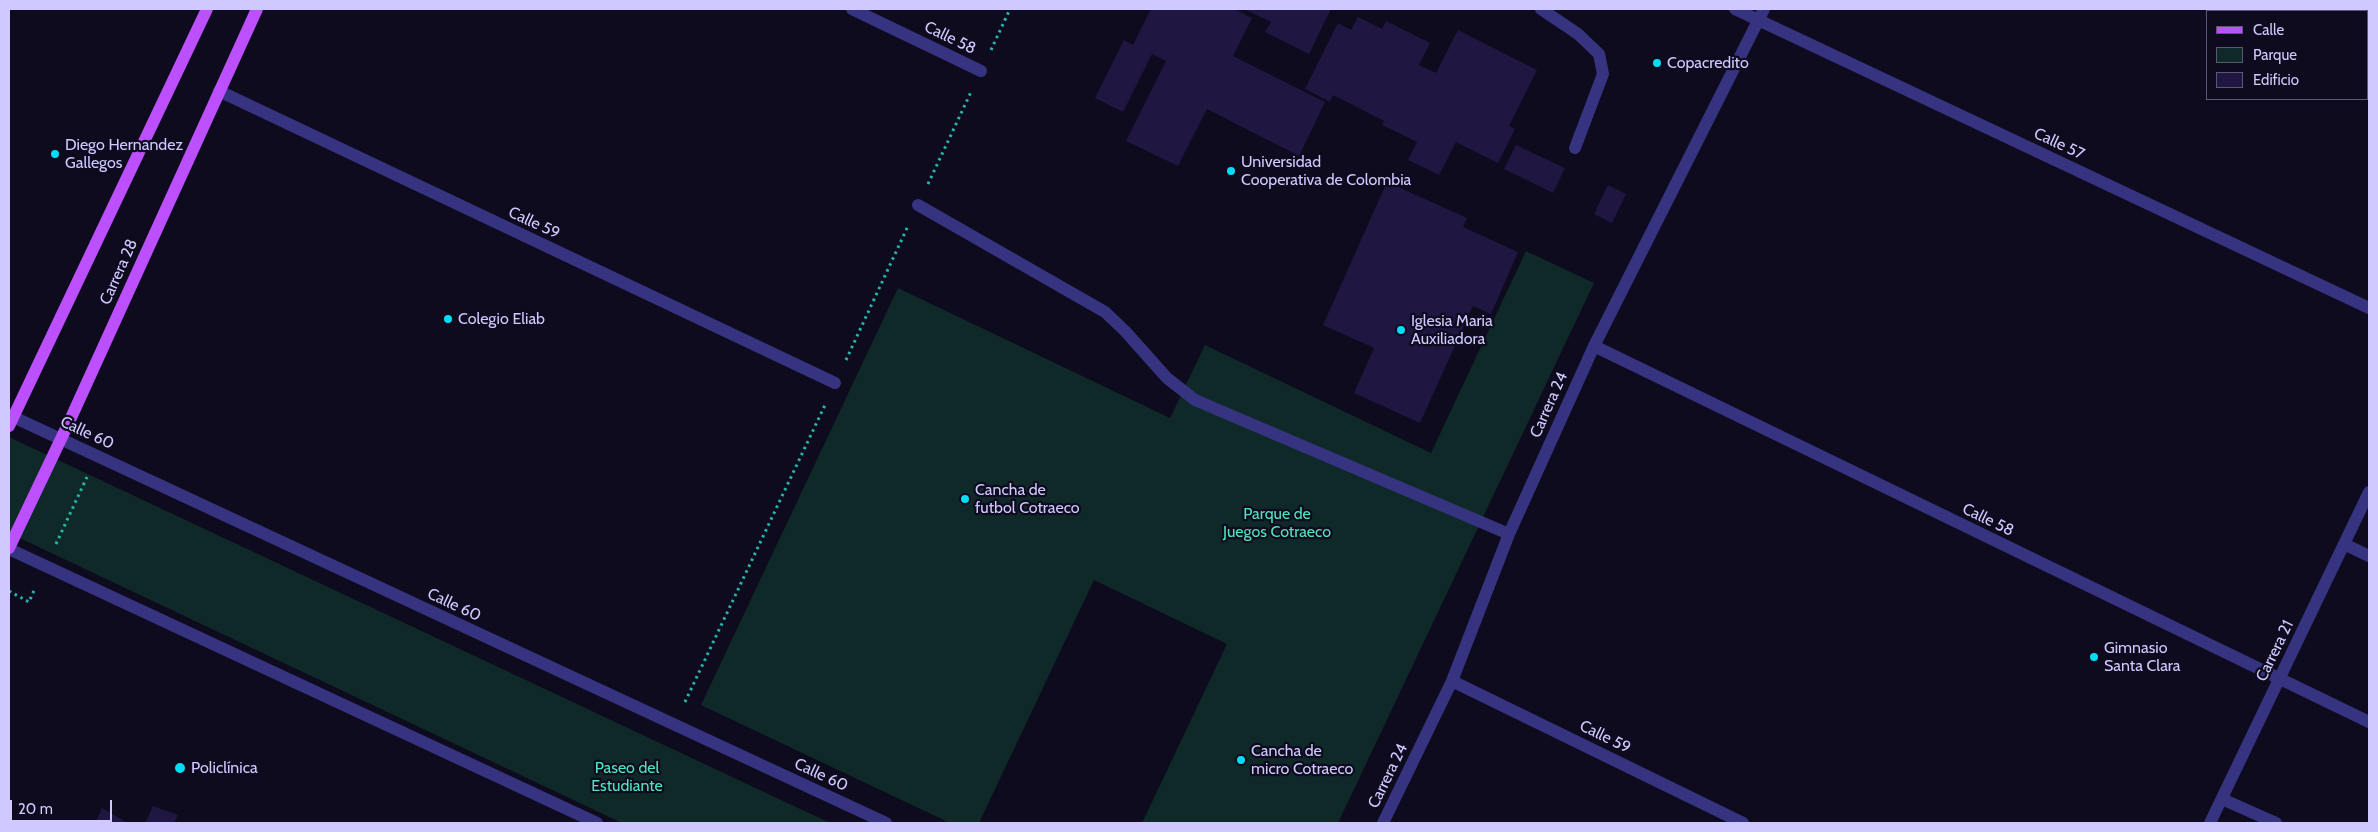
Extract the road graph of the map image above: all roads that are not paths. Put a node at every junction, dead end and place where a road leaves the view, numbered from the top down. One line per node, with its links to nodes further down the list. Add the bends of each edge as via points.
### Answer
1 (207, 9): 14 (main road, Carrera 28)
2 (257, 9): 8 (main road, Carrera 28)
3 (852, 9): 7 (street, Calle 58)
4 (1541, 9): 9 (street, via 1578,34 1599,54 1603,74)
5 (1735, 9): 6 (street, Calle 57)
6 (1761, 14): 11 (street, Calle 57); 12 (street, Carrera 24)
7 (981, 71)
8 (219, 91): 13 (street, Calle 59); 15 (main road, Carrera 28)
9 (1574, 148)
10 (918, 205): 17 (street, via 1105,312 1167,378 1195,400)
11 (2369, 308)
12 (1594, 346): 17 (street, Carrera 24); 21 (street, Calle 58)
13 (835, 383)
14 (10, 420): 15 (street, Calle 60)
15 (61, 439): 19 (main road, Carrera 28); 26 (street, Calle 60)
16 (2369, 492): 18 (street, Carrera 21)
17 (1508, 534): 22 (street, Carrera 24)
18 (2344, 544): 20 (street); 21 (street, Carrera 21)
19 (9, 549): 25 (street)
20 (2369, 556)
21 (2279, 680): 23 (street, Calle 58); 24 (street, Carrera 21)
22 (1452, 681): 27 (street, Carrera 24); 28 (street, Calle 59)
23 (2369, 722)
24 (2222, 799): 29 (street, Carrera 21); 30 (street)
25 (597, 823)
26 (886, 823)
27 (1382, 823)
28 (1744, 823)
29 (2210, 823)
30 (2276, 823)

